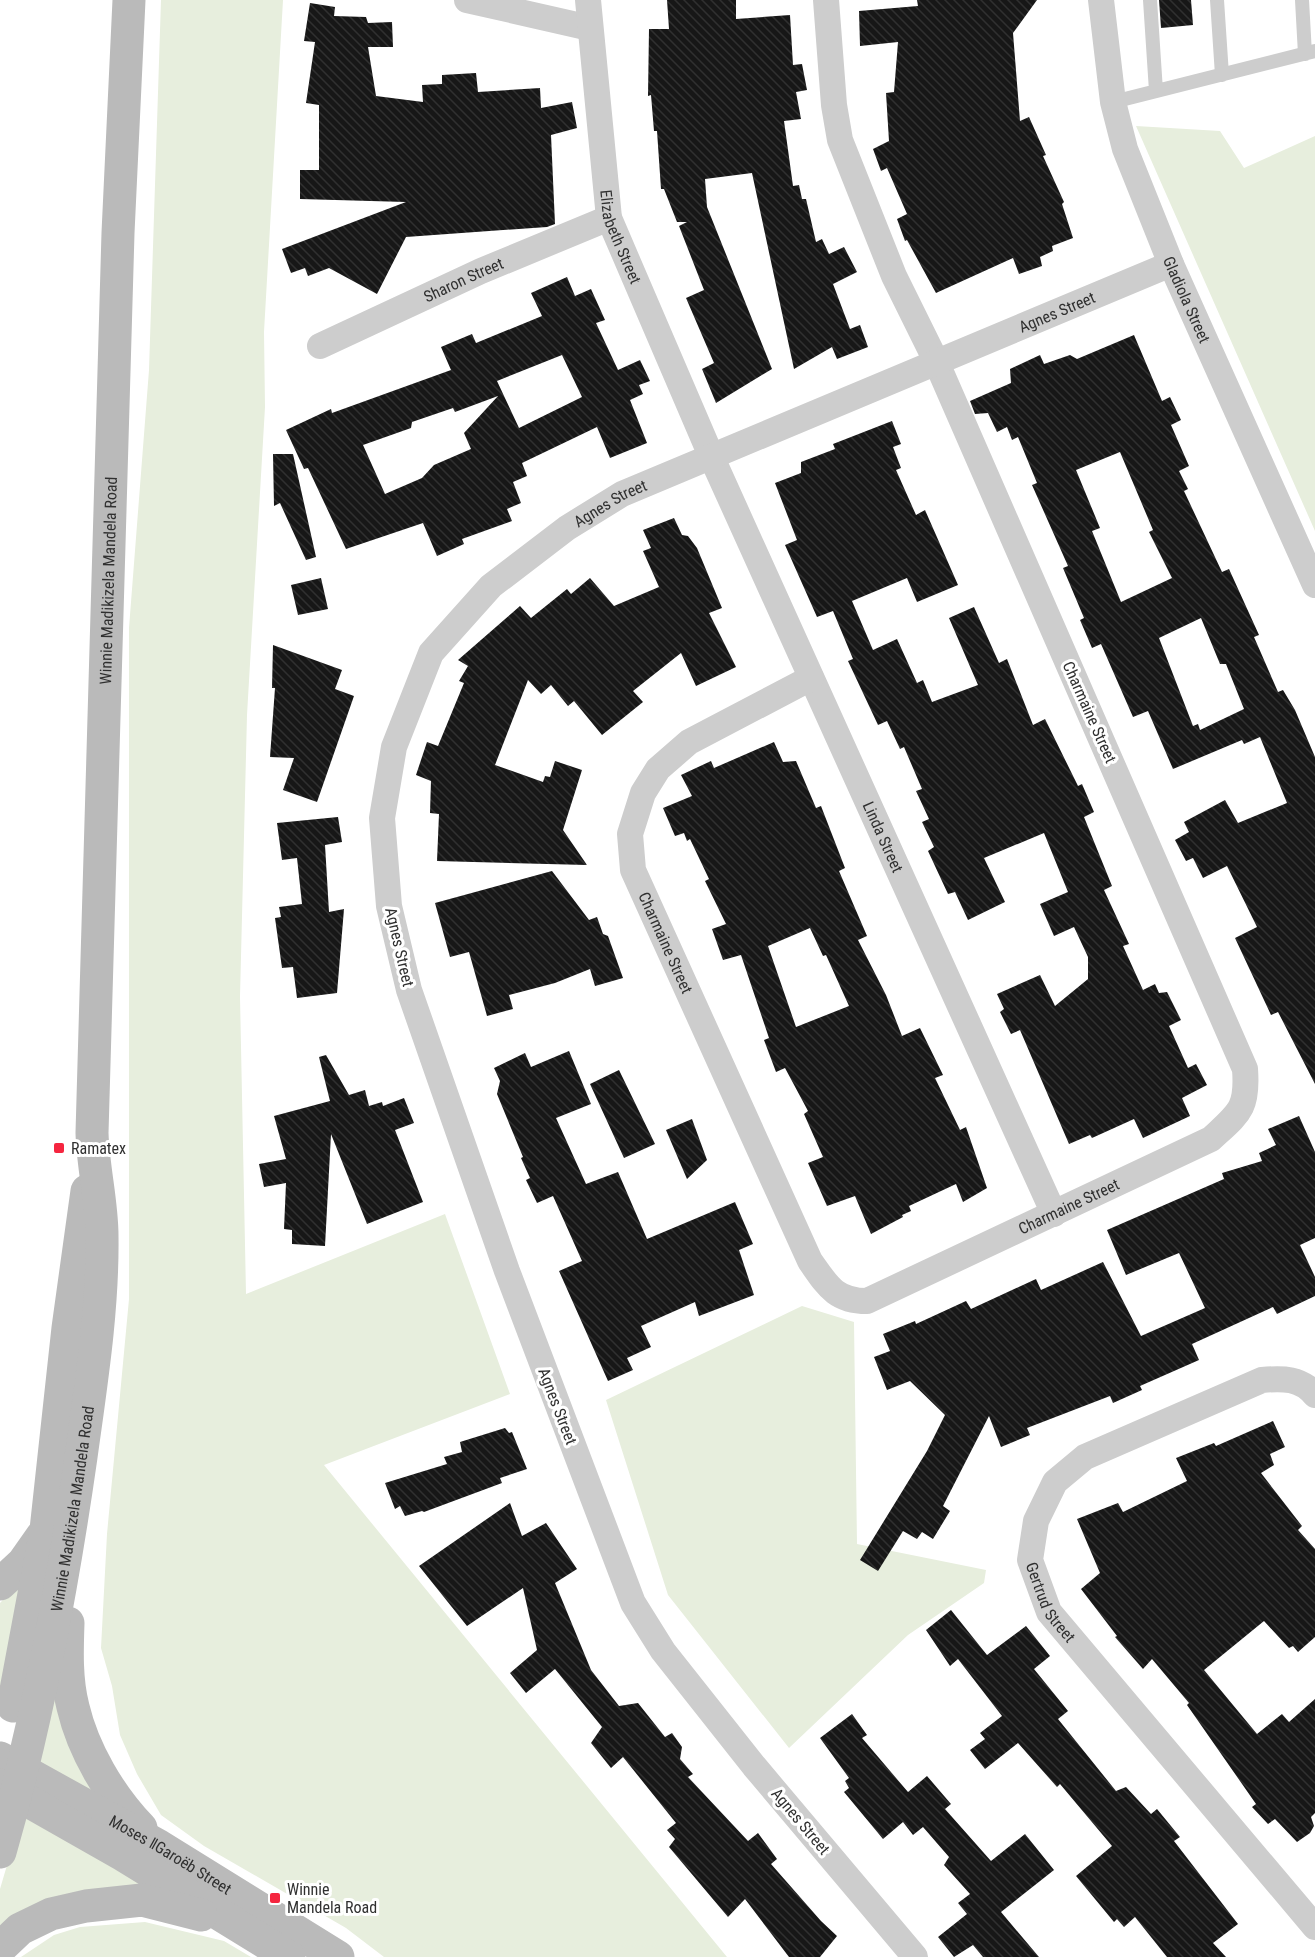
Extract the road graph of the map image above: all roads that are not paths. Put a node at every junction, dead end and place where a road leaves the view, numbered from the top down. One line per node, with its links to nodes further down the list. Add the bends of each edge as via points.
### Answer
1 (129, 0): 23 (main road, Winnie Madikizela Mandela Road, via 118,232 93,1159 103,1234 93,1375)
2 (467, 0): 9 (street)
3 (588, 0): 9 (street, Elizabeth Street)
4 (826, 0): 17 (street, via 840,140 894,276)
5 (1101, 0): 13 (street, Gladiola Street)
6 (1150, 0): 12 (lane)
7 (1217, 0): 11 (lane)
8 (1302, 0): 10 (lane)
9 (590, 28): 14 (street, Elizabeth Street)
10 (1310, 53): 11 (lane)
11 (1222, 75): 12 (lane)
12 (1156, 91): 13 (lane)
13 (1113, 102): 15 (street, Gladiola Street, via 1125,149)
14 (609, 218): 16 (street, Sharon Street, via 481,271); 18 (street, Elizabeth Street)
15 (1171, 264): 17 (street, Agnes Street); 19 (street, Gladiola Street)
16 (320, 346)
17 (936, 361): 18 (street, Agnes Street); 21 (street, Charmaine Street, via 1245,1069 1247,1095 1237,1115 1211,1139)
18 (712, 458): 20 (street, Linda Street); 33 (street, Agnes Street, via 622,495 567,528 491,586 431,653 394,747 382,818 389,906 409,990 512,1282 633,1603 653,1637 747,1757)
19 (1315, 585)
20 (811, 678): 21 (street, Linda Street); 21 (street, Charmaine Street, via 689,742 658,769 643,793 630,834 633,870 810,1261 829,1288 850,1301 867,1302)
21 (1054, 1214)
22 (1315, 1395): 29 (street, Gertrud Street, via 1309,1387 1287,1378 1262,1380 1085,1457 1055,1482 1036,1521 1030,1560 1049,1612)
23 (57, 1538): 24 (main road); 25 (main road, Winnie Madikizela Mandela Road); 26 (main road, via 73,1707 87,1747 110,1789)
24 (0, 1584)
25 (7, 1774): 26 (main road, Moses ǁGaroëb Street); 27 (main road, Winnie Madikizela Mandela Road); 28 (main road, Moses ǁGaroëb Street, via 123,1855)
26 (159, 1846): 32 (main road, Moses ǁGaroëb Street)
27 (0, 1852)
28 (232, 1924): 30 (main road, via 142,1900 51,1914 20,1929); 31 (main road, Moses ǁGaroëb Street)
29 (1315, 1927)
30 (0, 1948)
31 (289, 1957)
32 (338, 1957)
33 (915, 1957)

